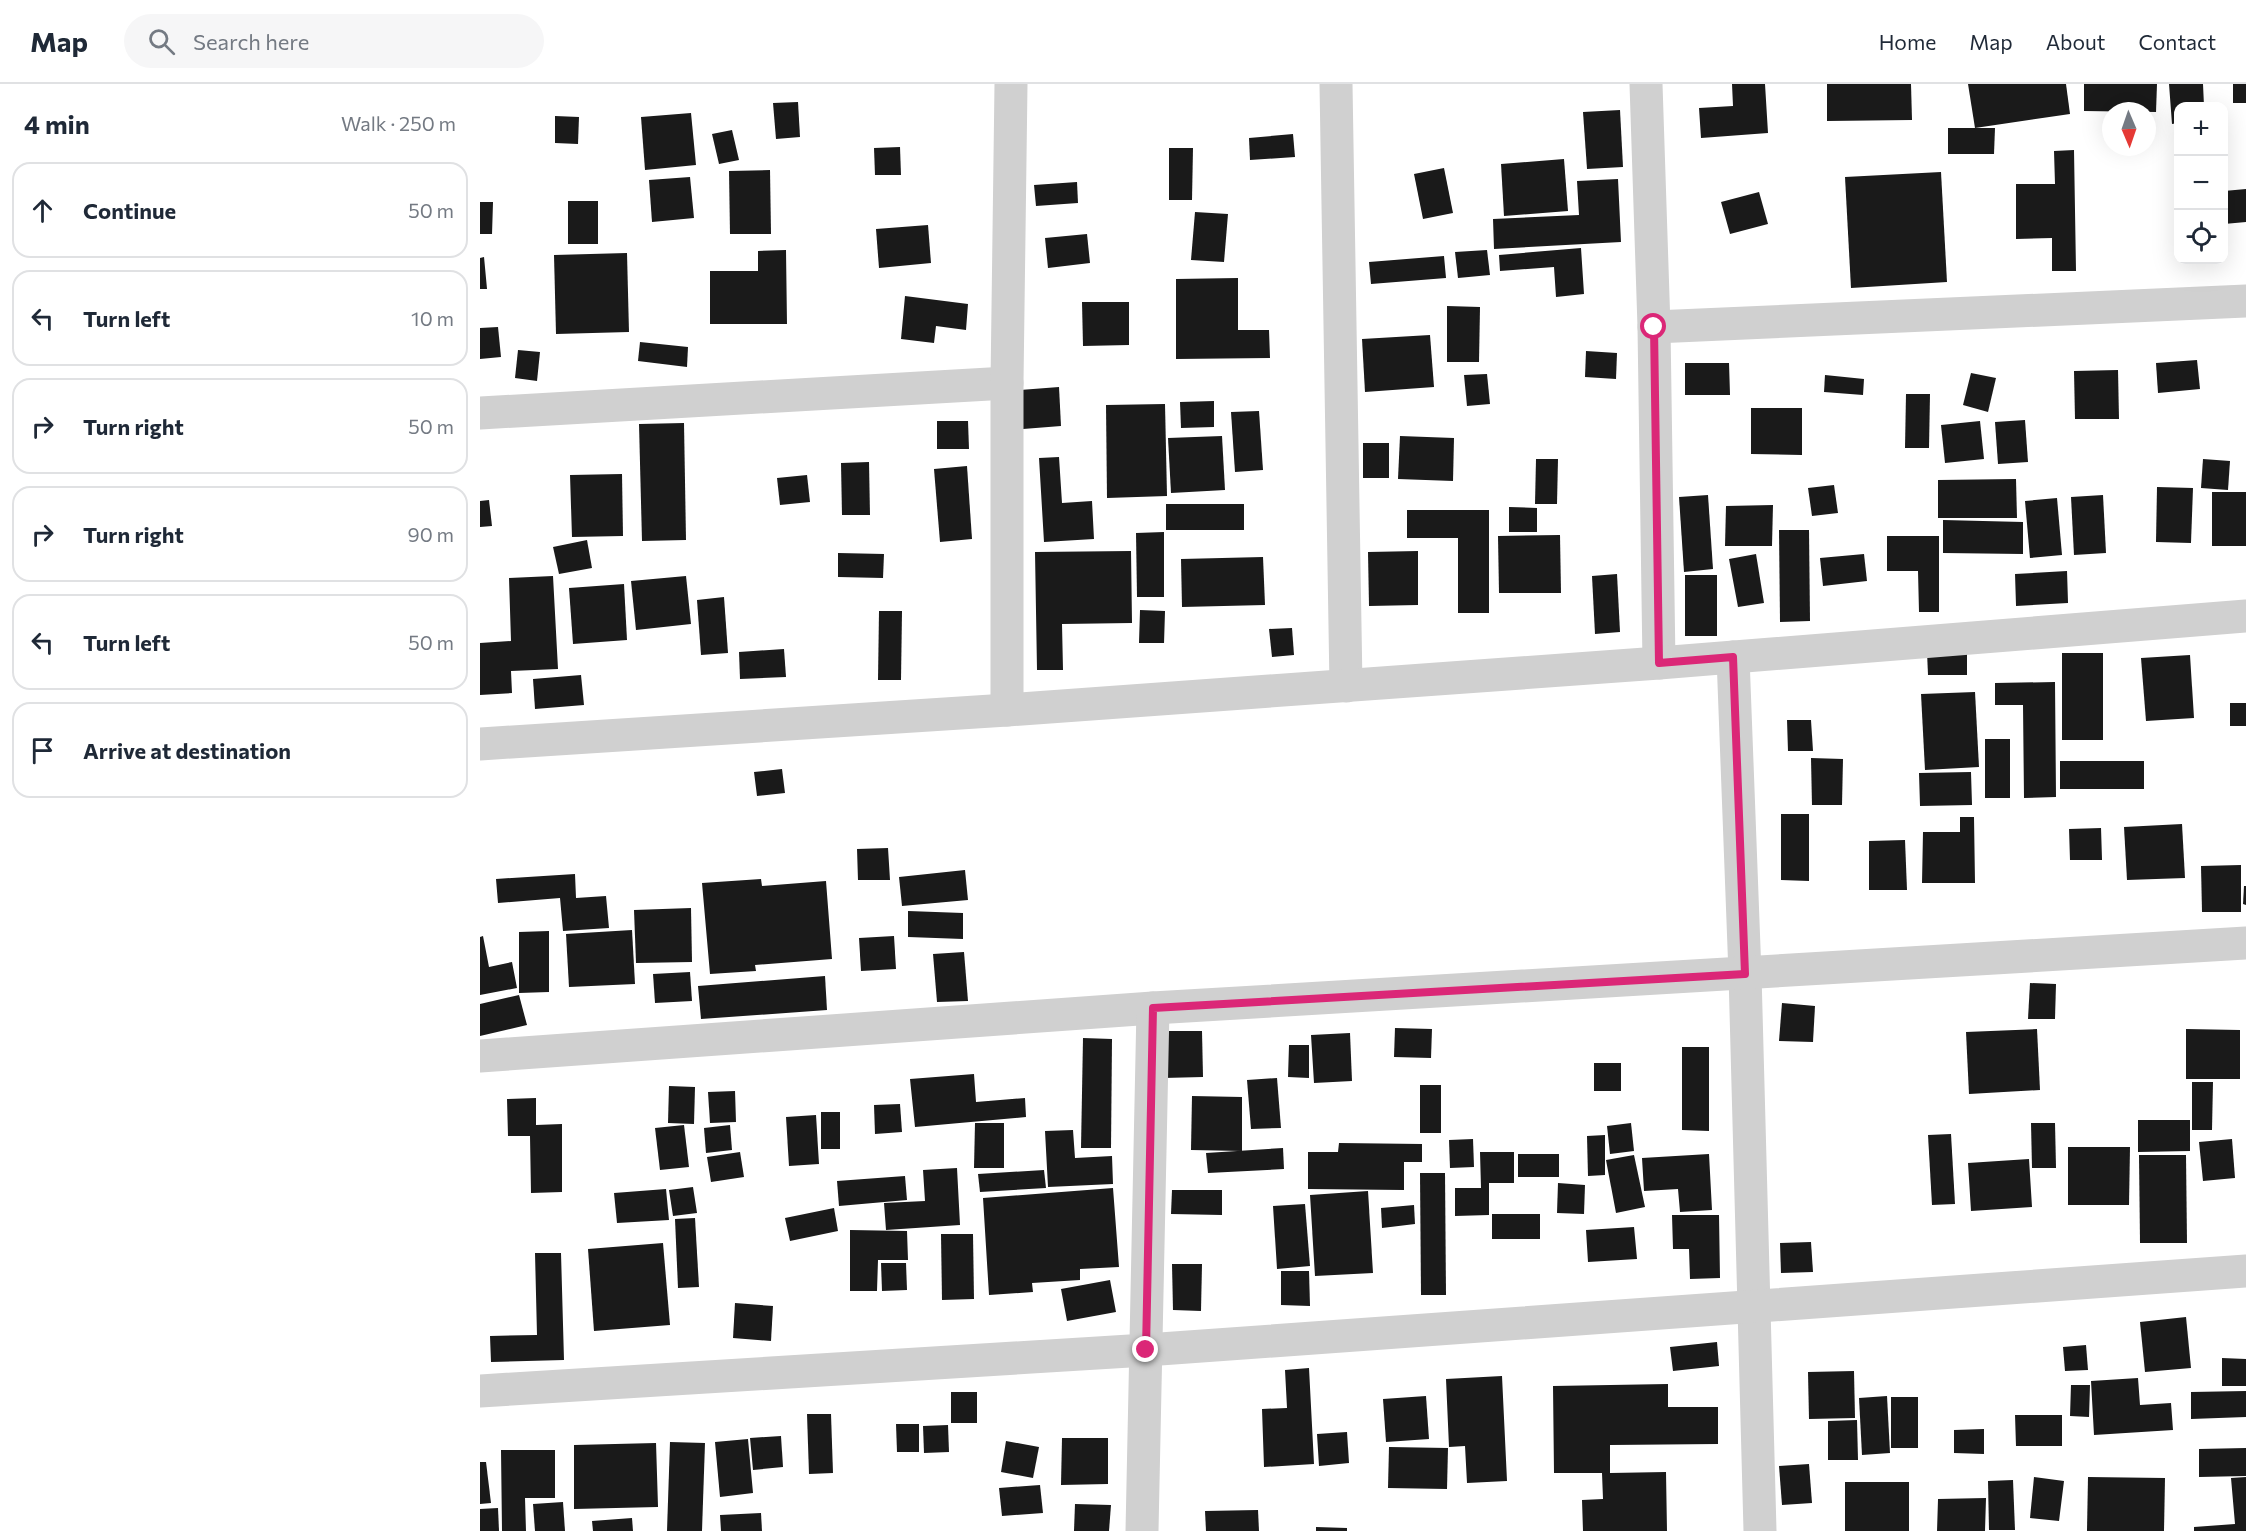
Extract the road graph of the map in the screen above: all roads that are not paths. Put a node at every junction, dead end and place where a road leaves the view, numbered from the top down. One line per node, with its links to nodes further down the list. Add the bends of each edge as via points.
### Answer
1 (1011, 84): 6 (street)
2 (1336, 84): 11 (street)
3 (1646, 84): 5 (street)
4 (2246, 301): 5 (street)
5 (1654, 327): 10 (street)
6 (1007, 383): 7 (street); 12 (street)
7 (480, 413)
8 (2246, 616): 9 (street)
9 (1733, 657): 10 (street); 15 (street)
10 (1659, 663): 11 (street)
11 (1346, 686): 12 (street)
12 (1007, 710): 13 (street)
13 (480, 744)
14 (2246, 943): 15 (street)
15 (1745, 974): 16 (street); 19 (street)
16 (1153, 1008): 17 (street); 20 (street)
17 (480, 1056)
18 (2246, 1271): 19 (street)
19 (1754, 1307): 20 (street); 23 (street)
20 (1146, 1350): 21 (street); 22 (street)
21 (480, 1392)
22 (1142, 1531)
23 (1760, 1531)

